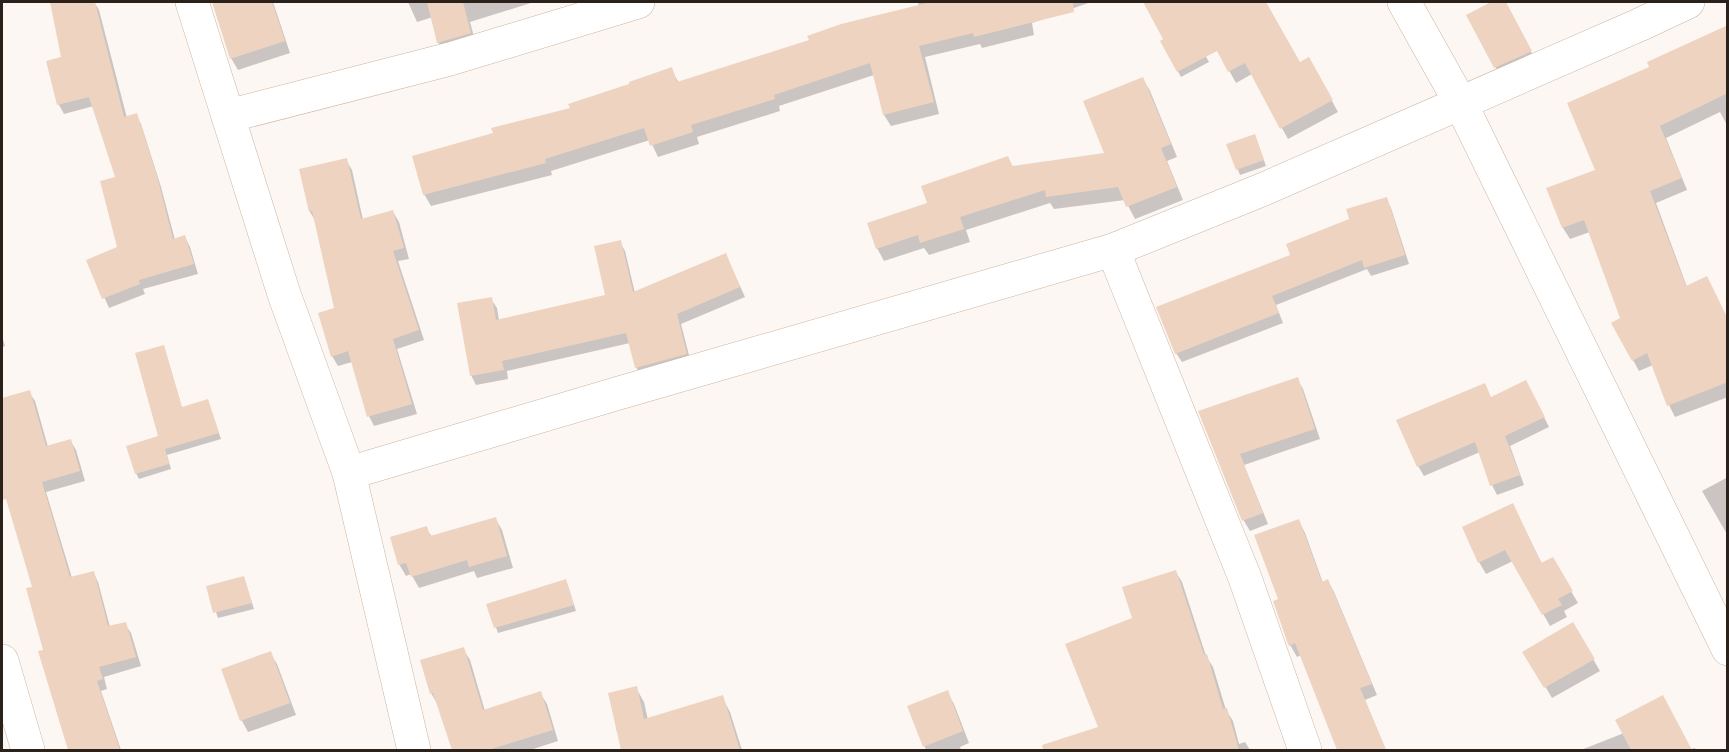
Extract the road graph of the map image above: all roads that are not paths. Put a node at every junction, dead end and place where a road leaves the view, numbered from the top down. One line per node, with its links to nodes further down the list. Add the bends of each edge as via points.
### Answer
1 (192, 2): 6 (street)
2 (638, 2): 6 (street, via 450,59)
3 (1404, 2): 5 (street)
4 (1688, 2): 5 (street)
5 (1460, 102): 7 (street, via 1264,189); 9 (street)
6 (228, 116): 8 (street)
7 (1113, 250): 8 (street); 13 (street, via 1245,578)
8 (349, 474): 12 (street)
9 (1728, 649)
10 (2, 661): 11 (street)
11 (28, 750)
12 (414, 750)
13 (1305, 750)

